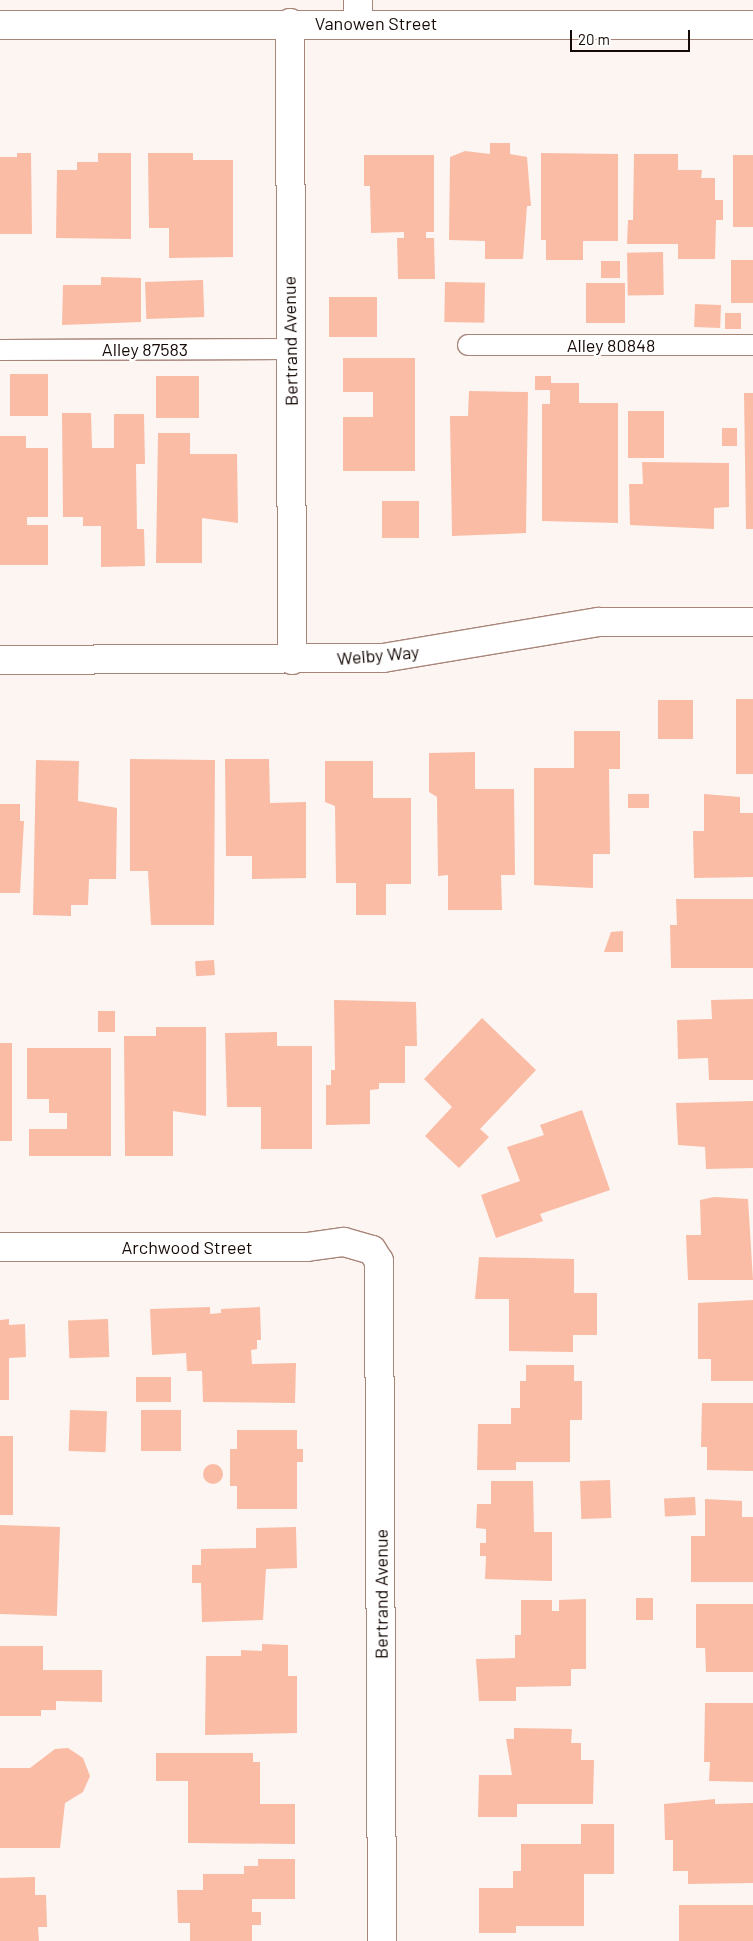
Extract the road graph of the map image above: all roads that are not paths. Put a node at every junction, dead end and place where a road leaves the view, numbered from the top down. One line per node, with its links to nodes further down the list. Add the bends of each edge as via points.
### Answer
1 (358, 12): 2 (street, Vanowen Street); 4 (street, Vanowen Street)
2 (290, 23): 3 (street, Vanowen Street); 7 (street, Bertrand Avenue)
3 (0, 25)
4 (753, 25)
5 (468, 345): 6 (lane, Alley 80848)
6 (753, 345)
7 (291, 349): 8 (lane, Alley 87583); 11 (street, Bertrand Avenue)
8 (0, 350)
9 (753, 622): 11 (street, Welby Way, via 599,622 383,658)
10 (0, 660): 11 (street, Welby Way)
11 (292, 660)
12 (0, 1247): 13 (street, Archwood Street, via 307,1247 344,1242)
13 (372, 1250): 14 (street, Bertrand Avenue, via 382,1278)
14 (382, 1941)

